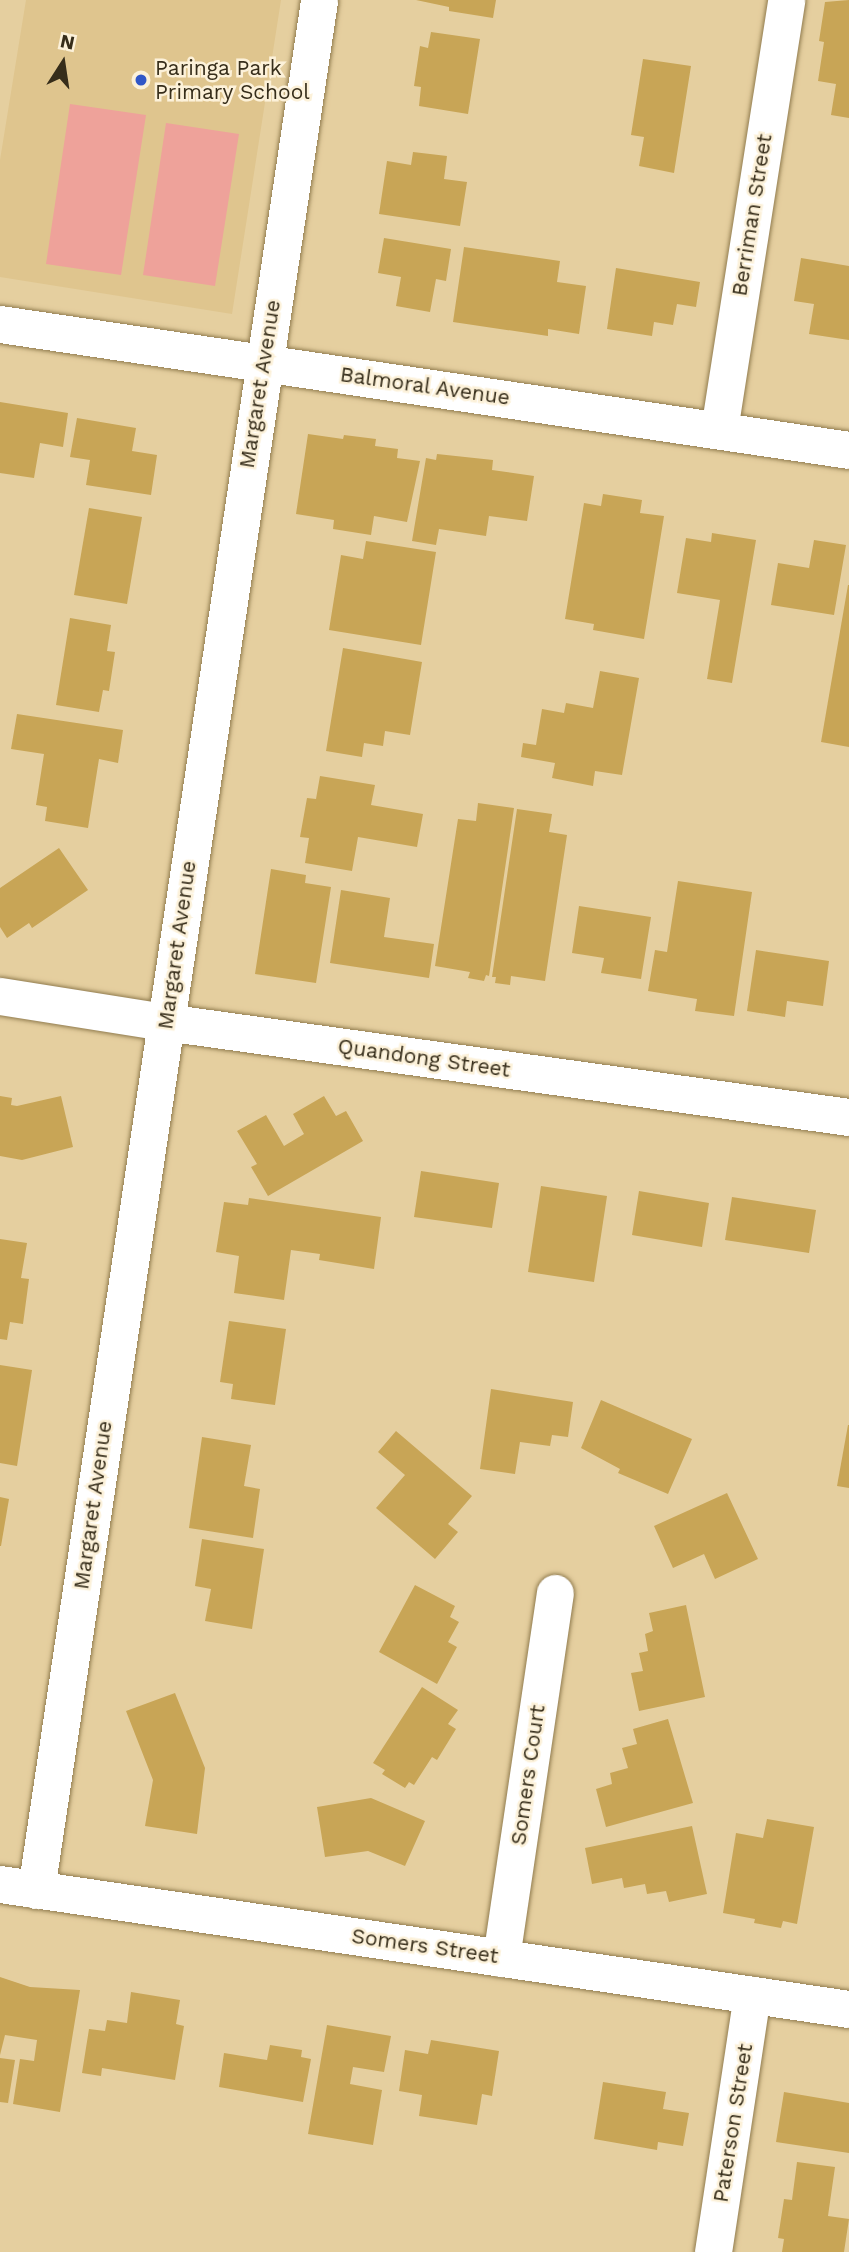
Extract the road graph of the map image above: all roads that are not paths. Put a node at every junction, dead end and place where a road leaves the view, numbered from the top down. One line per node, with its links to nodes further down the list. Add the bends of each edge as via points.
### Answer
1 (319, 0): 4 (street, Margaret Avenue)
2 (786, 0): 5 (street, Berriman Street)
3 (0, 324): 4 (street, Balmoral Avenue)
4 (263, 362): 5 (street, Balmoral Avenue); 8 (street, Margaret Avenue)
5 (719, 430): 6 (street, Balmoral Avenue)
6 (849, 450)
7 (0, 996): 8 (street, Quandong Street)
8 (165, 1023): 9 (street, Quandong Street); 12 (street, Margaret Avenue)
9 (849, 1117)
10 (555, 1593): 13 (street, Somers Court)
11 (0, 1884): 12 (street, Somers Street)
12 (36, 1889): 13 (street, Somers Street)
13 (501, 1958): 14 (street, Somers Street)
14 (752, 1995): 15 (street, Somers Street); 16 (street, Paterson Street)
15 (849, 2009)
16 (713, 2252)

